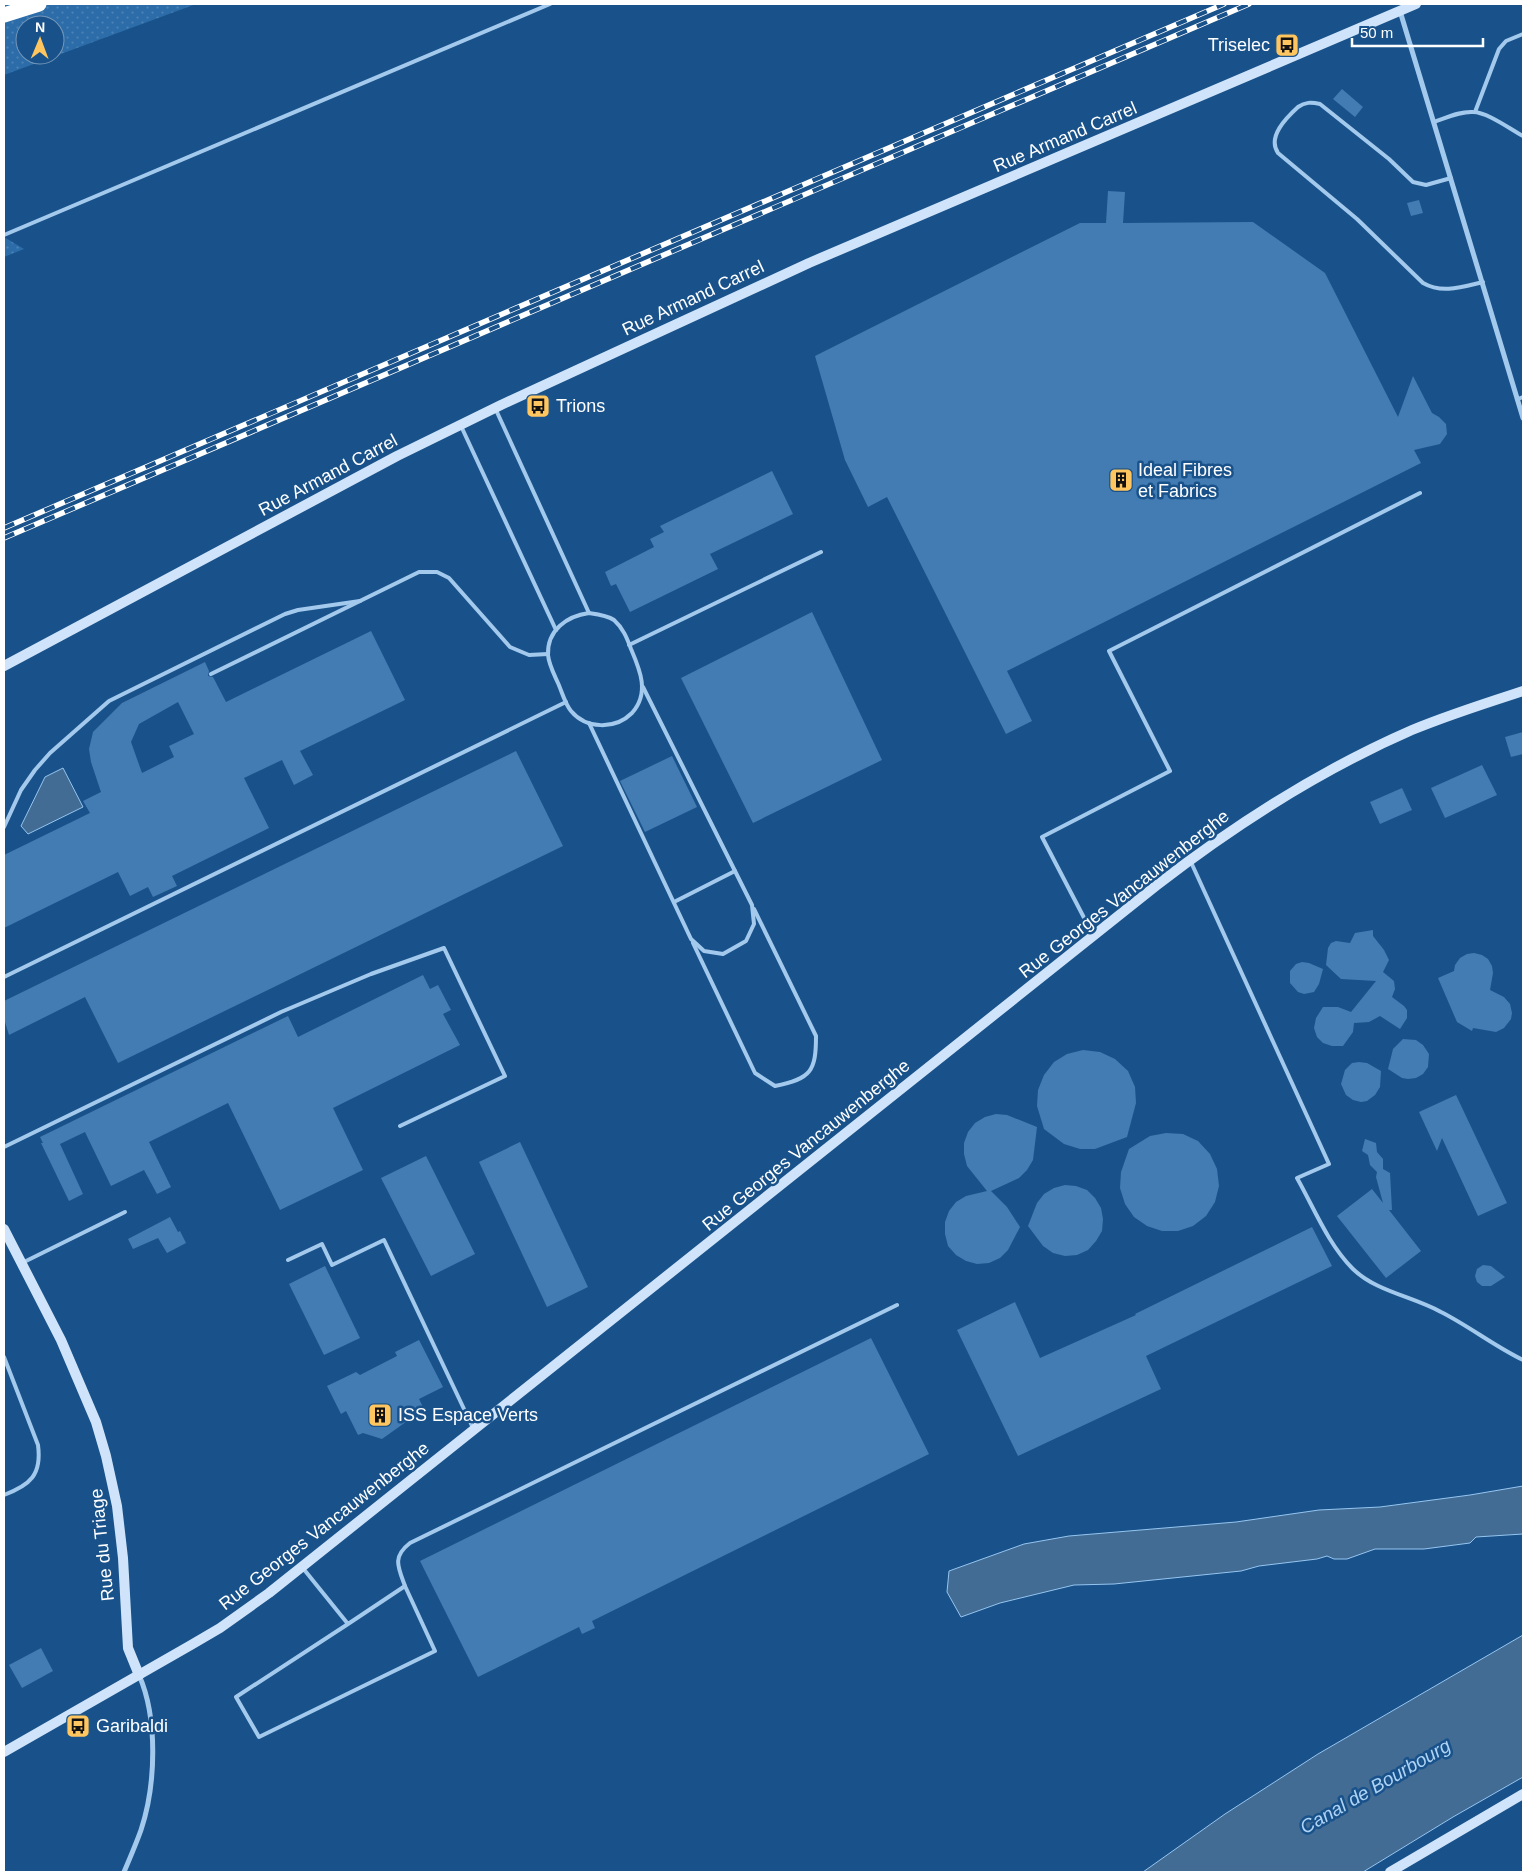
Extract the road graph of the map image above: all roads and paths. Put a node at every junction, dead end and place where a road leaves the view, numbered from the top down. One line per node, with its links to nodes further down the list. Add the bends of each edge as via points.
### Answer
1 (33, 4): 6 (highway)
2 (39, 4): 6 (highway)
3 (550, 4): 12 (lane)
4 (1416, 4): 5 (street, Rue Armand Carrel)
5 (1400, 11): 9 (street); 15 (street, Rue Armand Carrel, via 774,279)
6 (4, 13)
7 (1523, 34): 8 (lane, via 1506,41 1499,49)
8 (1475, 112): 9 (lane); 10 (lane)
9 (1434, 122): 11 (street)
10 (1523, 136)
11 (1451, 178): 13 (street); 13 (lane, via 1426,185 1413,182 1320,104 1302,104 1275,136 1274,147 1278,153 1357,219 1422,283 1448,290)
12 (4, 236)
13 (1482, 282): 14 (street)
14 (1520, 398): 16 (street)
15 (495, 408): 17 (street, Rue Armand Carrel); 21 (lane)
16 (1523, 418)
17 (460, 424): 22 (lane); 25 (street, Rue Armand Carrel)
18 (1420, 493): 36 (lane, via 1109,652 1170,771 1042,837)
19 (821, 552): 23 (lane)
20 (360, 601): 24 (lane, via 419,572 437,572 449,578 510,646 529,655); 26 (lane); 31 (lane, via 285,614 109,701 35,770 15,801)
21 (589, 612): 22 (lane, via 570,618); 23 (lane, via 613,620 623,630)
22 (556, 630): 24 (lane)
23 (630, 645): 27 (lane, via 642,673)
24 (548, 654): 29 (lane, via 550,667)
25 (4, 666)
26 (211, 674)
27 (643, 688): 30 (lane, via 632,713 621,721 607,725); 33 (lane)
28 (1523, 691): 32 (street, Rue Georges Vancauwenberghe, via 1438,720 1366,752 1259,812)
29 (566, 702): 30 (lane, via 580,720); 38 (lane)
30 (589, 723): 34 (lane)
31 (4, 828)
32 (1190, 860): 36 (street, Rue Georges Vancauwenberghe); 47 (lane, via 1329,1164 1297,1178 1338,1250 1369,1282 1442,1312)
33 (735, 871): 34 (lane); 35 (lane)
34 (674, 902): 37 (lane)
35 (752, 905): 37 (lane, via 754,924 746,941 723,954 704,951); 37 (lane, via 816,1036 816,1056 810,1071 796,1082 775,1086 755,1073)
36 (1094, 937): 48 (street, Rue Georges Vancauwenberghe)
37 (691, 939)
38 (4, 977)
39 (400, 1126): 40 (lane, via 505,1076 444,948 281,1012)
40 (4, 1147)
41 (126, 1212): 44 (lane)
42 (4, 1229): 44 (street, Rue du Triage)
43 (288, 1260): 48 (lane, via 322,1244 332,1265 384,1240)
44 (22, 1263): 53 (street, Rue du Triage, via 76,1371 106,1456 119,1524 128,1648)
45 (897, 1305): 51 (lane, via 410,1542 398,1559)
46 (4, 1358): 49 (lane, via 39,1455 36,1472 30,1481)
47 (1523, 1360)
48 (474, 1430): 50 (street, Rue Georges Vancauwenberghe)
49 (4, 1495)
50 (302, 1567): 52 (lane); 53 (street, Rue Georges Vancauwenberghe, via 220,1628)
51 (405, 1586): 52 (lane); 52 (lane, via 435,1651 259,1737 236,1697)
52 (348, 1624)
53 (139, 1675): 54 (street, Rue Georges Vancauwenberghe); 56 (street, Rue du Triage, via 151,1721 151,1772 141,1829)
54 (4, 1752)
55 (1523, 1794): 57 (street)
56 (124, 1872)
57 (1390, 1872)

